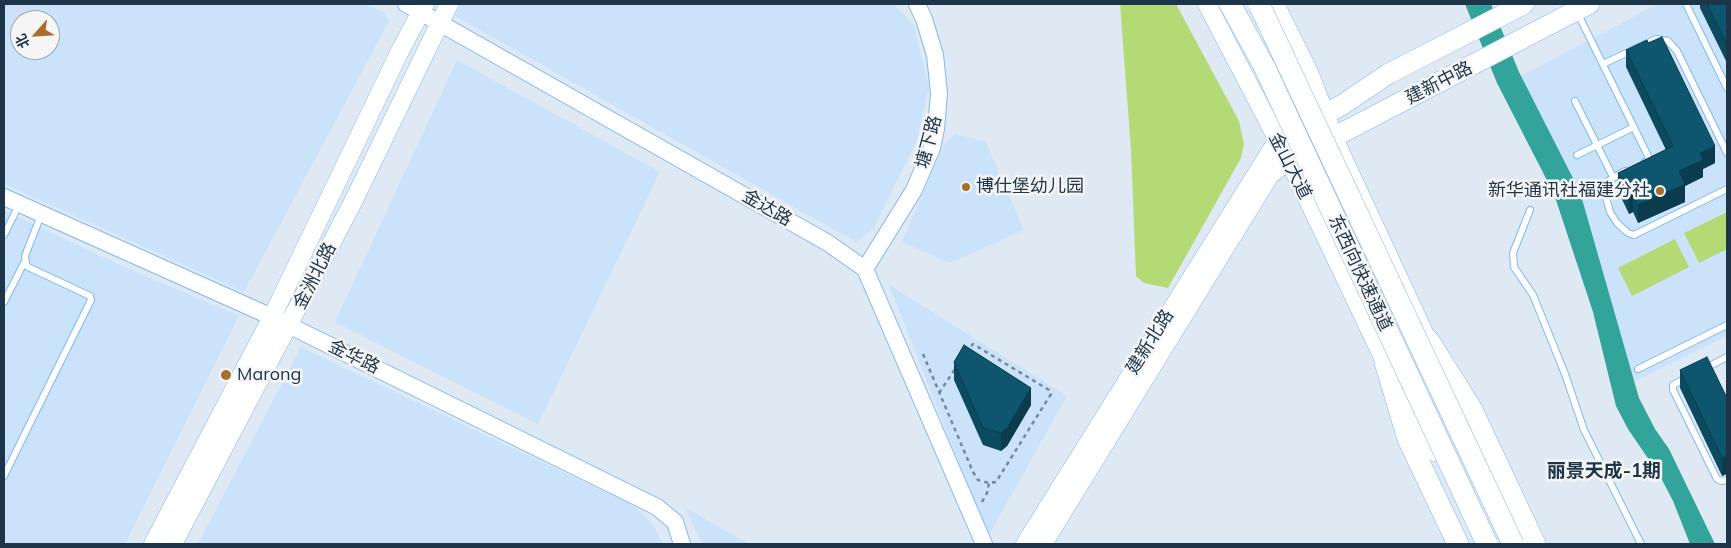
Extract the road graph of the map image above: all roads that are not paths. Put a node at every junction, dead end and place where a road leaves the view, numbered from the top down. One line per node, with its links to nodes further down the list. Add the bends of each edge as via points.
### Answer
1 (449, 4): 11 (main road, 金洲北路)
2 (917, 4): 31 (street, 塘下路, via 935,55 939,93 936,129 932,148 914,190)
3 (1207, 4): 18 (main road, 金山大道)
4 (1230, 4): 52 (highway, 东西向快速通道, bridge, via 1265,68)
5 (1259, 4): 53 (highway, 东西向快速通道, bridge)
6 (1275, 4): 15 (main road, via 1309,72)
7 (1524, 4): 15 (main road, 建新中路, via 1388,74)
8 (1686, 4): 13 (lane)
9 (417, 6): 11 (street, 金达路); 33 (main road, 金洲北路)
10 (1583, 7): 12 (lane); 17 (main road, 建新中路)
11 (440, 22): 31 (street, 金达路, via 828,243); 34 (main road, 金洲北路)
12 (1603, 64): 16 (lane); 20 (lane, via 1656,39 1668,41)
13 (1727, 88)
14 (1575, 101): 19 (lane)
15 (1325, 114): 17 (main road); 18 (main road, 建新中路)
16 (1634, 127): 19 (lane); 23 (lane, via 1650,160)
17 (1334, 137): 22 (main road, 建新中路); 36 (main road)
18 (1277, 141): 22 (main road, 金山大道); 48 (main road, 建新北路)
19 (1597, 145): 21 (lane); 23 (lane)
20 (1727, 153)
21 (1577, 155)
22 (1288, 161): 38 (main road, 金山大道); 49 (main road, 建新北路, via 1270,175)
23 (1613, 177): 24 (lane, via 1606,186 1610,212 1622,229 1634,235)
24 (1727, 189)
25 (4, 197): 26 (street, 金华路)
26 (20, 204): 28 (street, 金华路); 29 (lane)
27 (1530, 210): 56 (lane, via 1513,253 1514,267 1533,295 1566,374 1584,430)
28 (41, 214): 30 (lane); 33 (street, 金华路)
29 (4, 235)
30 (25, 261): 32 (lane); 42 (lane, via 28,267 90,296 91,300)
31 (865, 269): 47 (street)
32 (4, 302)
33 (272, 317): 34 (street, 金华路); 44 (main road, 金洲北路)
34 (290, 325): 45 (main road, 金洲北路); 46 (street, 金华路, via 657,507 675,522)
35 (1727, 325): 40 (lane)
36 (1430, 341): 54 (main road, via 1457,416); 55 (highway, via 1471,408)
37 (1727, 357): 39 (lane)
38 (1385, 362): 50 (highway, via 1408,439); 51 (main road, 金山大道, via 1424,432)
39 (1710, 366): 41 (lane); 43 (lane, via 1673,385 1673,390 1717,479 1721,482)
40 (1638, 369)
41 (1714, 374)
42 (4, 476)
43 (1727, 480)
44 (153, 544)
45 (173, 544)
46 (682, 544)
47 (984, 544)
48 (1025, 544)
49 (1043, 544)
50 (1458, 544)
51 (1476, 544)
52 (1487, 544)
53 (1513, 544)
54 (1517, 544)
55 (1536, 544)
56 (1641, 544)

